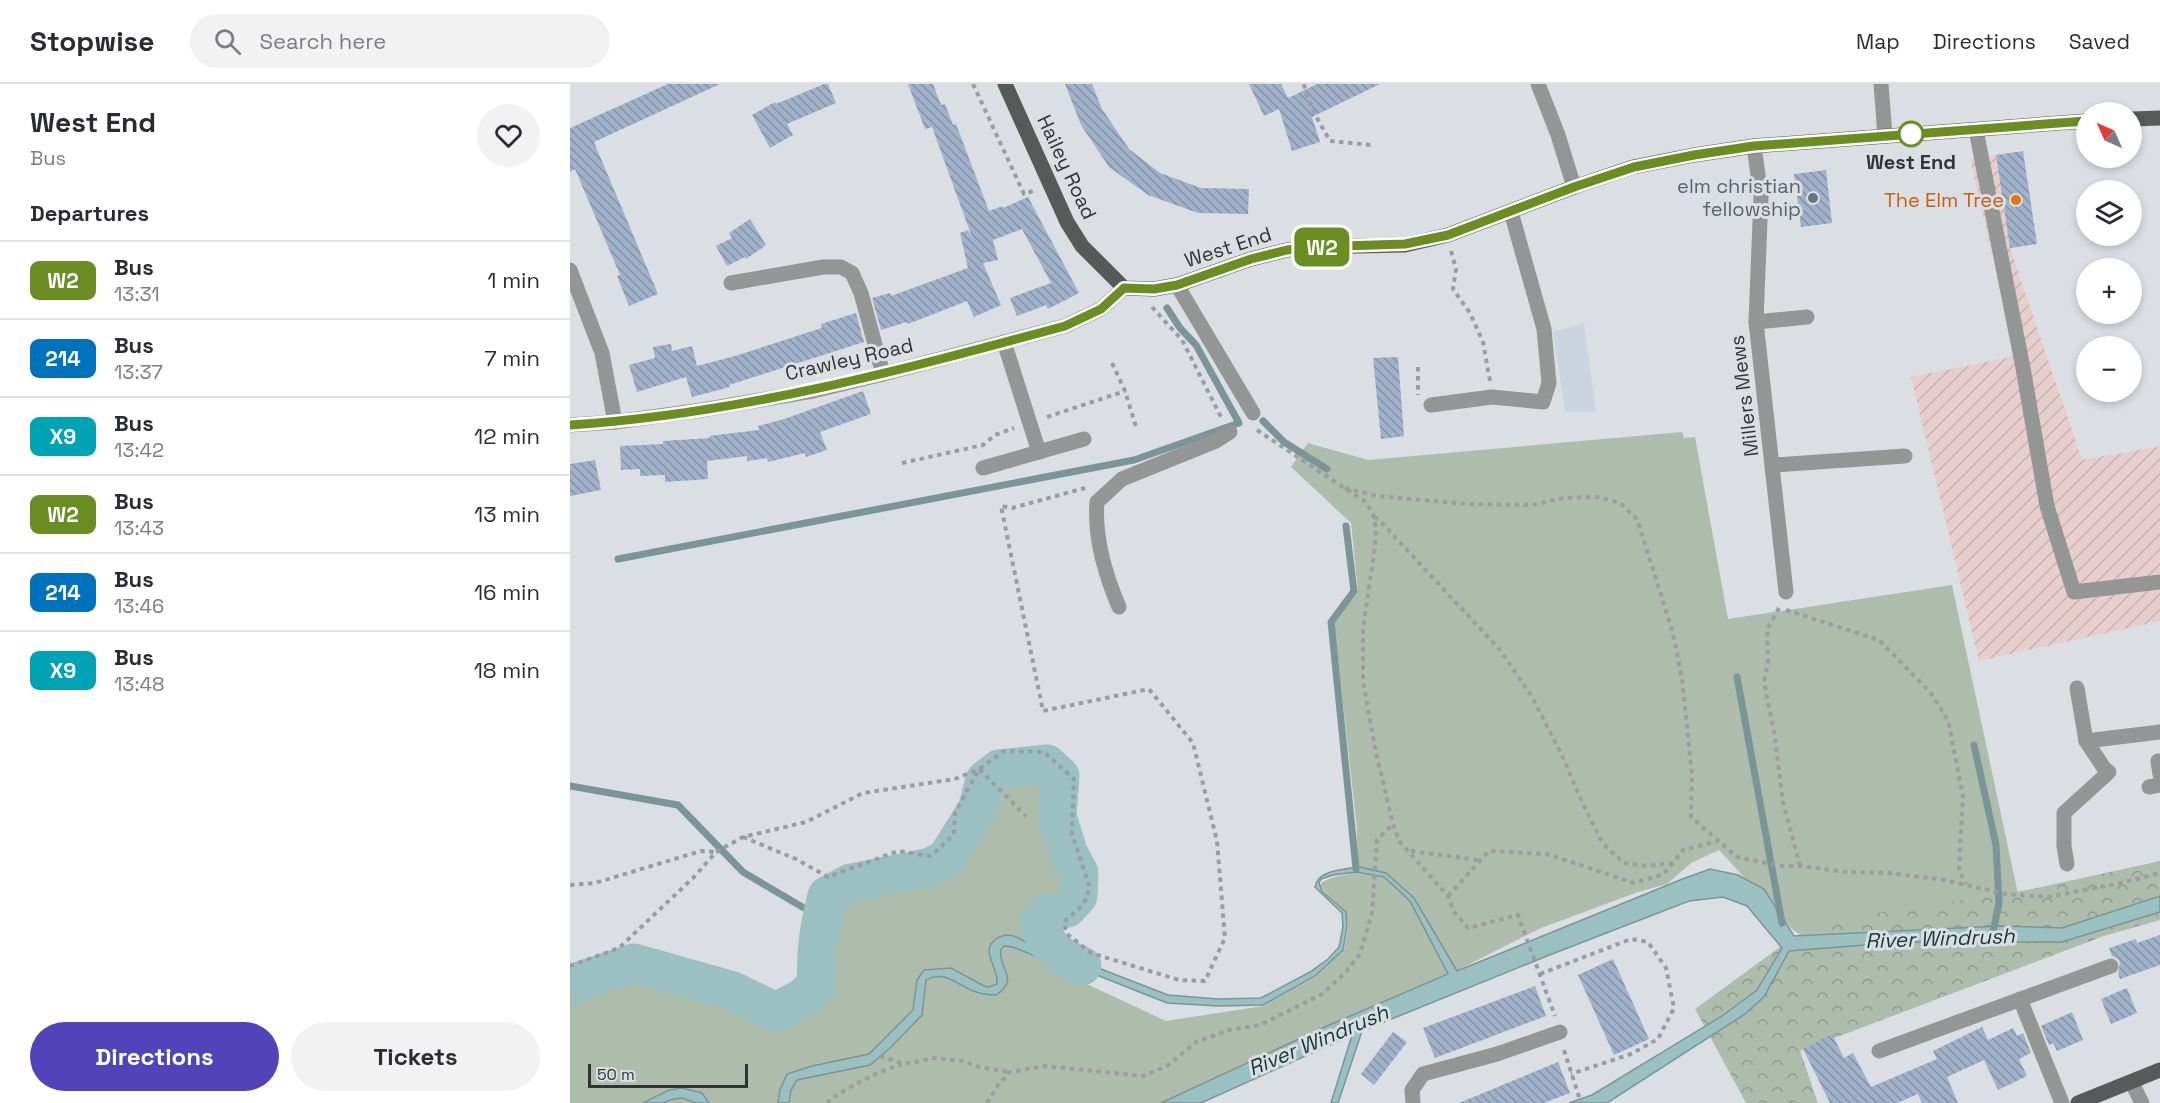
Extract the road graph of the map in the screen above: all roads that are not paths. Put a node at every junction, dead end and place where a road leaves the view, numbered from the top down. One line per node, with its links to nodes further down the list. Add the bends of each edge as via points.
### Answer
1 (1005, 84): 15 (main road, Hailey Road, via 1067,222 1082,246)
2 (1539, 84): 10 (street)
3 (1881, 84): 8 (street)
4 (2160, 118): 5 (main road)
5 (2142, 119)
6 (2076, 122): 7 (main road, West End)
7 (1976, 130): 8 (main road, West End); 30 (street, via 2047,507 2074,592)
8 (1885, 136): 9 (main road, West End)
9 (1754, 146): 10 (main road, West End, via 1634,167); 17 (street, Millers Mews, via 1761,196)
10 (1574, 187): 11 (main road, West End)
11 (1511, 212): 14 (main road, West End, via 1448,235 1405,244 1287,250); 20 (street, via 1544,329 1549,383 1544,402 1492,397)
12 (571, 274): 22 (street, via 602,352)
13 (731, 283): 19 (street, via 823,267 841,267 852,273)
14 (1177, 285): 15 (main road, West End); 21 (street)
15 (1124, 288): 18 (street, Crawley Road, via 1101,309 1074,322)
16 (1807, 317): 17 (street, Millers Mews)
17 (1756, 321): 28 (street, Millers Mews)
18 (1004, 342): 19 (street, Crawley Road); 26 (street)
19 (883, 374): 22 (street, Crawley Road, via 813,391)
20 (1431, 405)
21 (1253, 420)
22 (615, 422): 23 (street, Crawley Road)
23 (570, 425)
24 (1230, 432): 32 (street, via 1122,479 1097,502 1105,575)
25 (1084, 439): 26 (street)
26 (1040, 452): 29 (street)
27 (1905, 456): 28 (street, Millers Mews)
28 (1773, 465): 31 (street, Millers Mews)
29 (983, 468)
30 (2160, 582)
31 (1786, 592)
32 (1119, 607)
33 (2077, 688): 35 (street)
34 (2160, 732): 35 (street)
35 (2086, 741): 36 (street, via 2109,772 2064,813)
36 (2067, 864)
37 (2111, 966): 38 (street)
38 (2020, 999): 40 (street); 44 (street)
39 (1560, 1032): 43 (street, via 1423,1074 1412,1090)
40 (1880, 1051)
41 (2160, 1070): 42 (main road)
42 (2132, 1083): 45 (main road); 46 (street)
43 (1413, 1103)
44 (2062, 1103)
45 (2078, 1103)
46 (2142, 1103)

